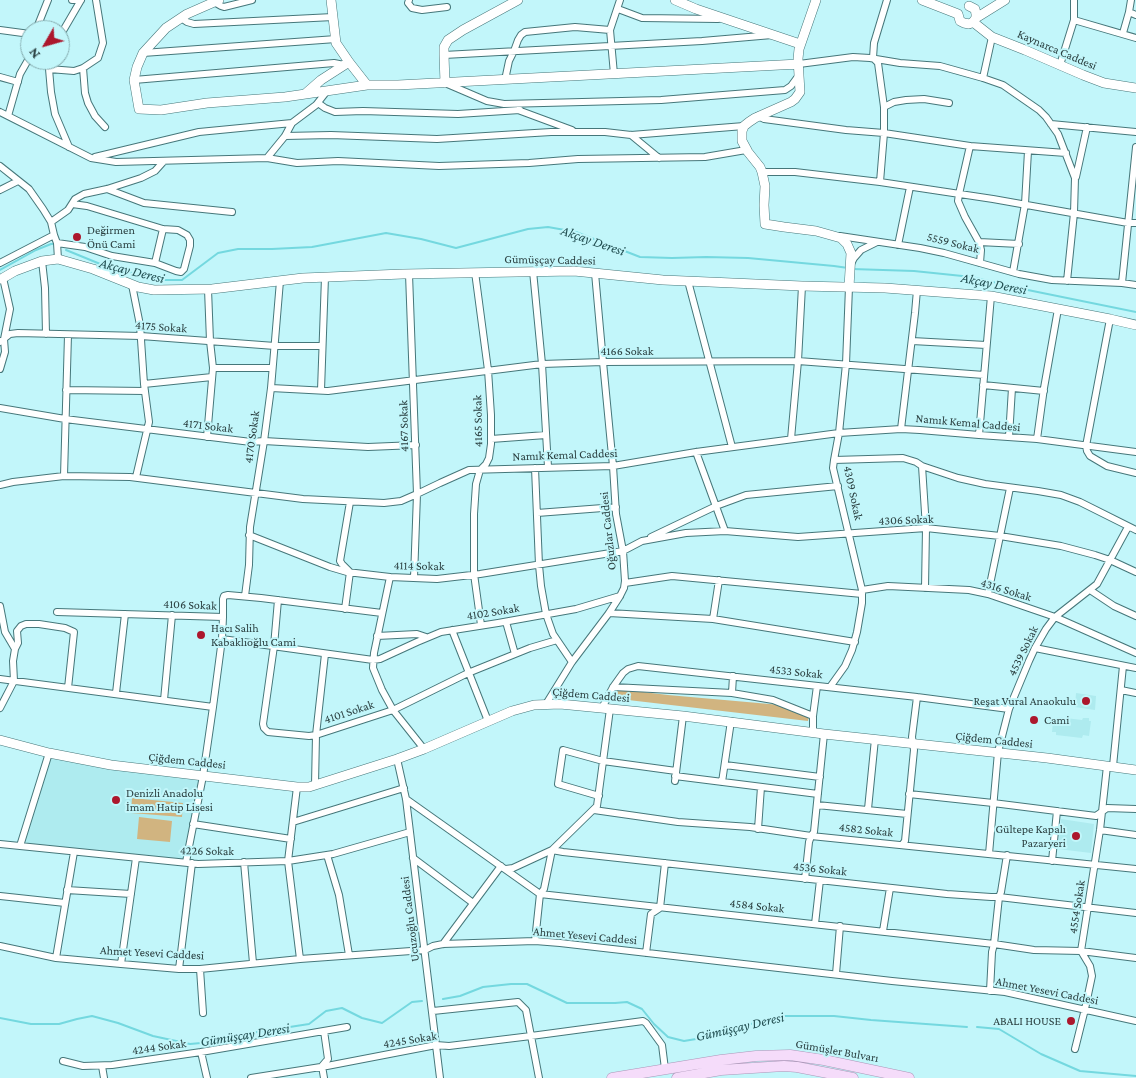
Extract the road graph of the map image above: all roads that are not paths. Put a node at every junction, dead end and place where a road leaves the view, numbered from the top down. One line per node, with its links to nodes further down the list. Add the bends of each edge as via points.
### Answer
1 (48, 0): 27 (street)
2 (72, 0): 3 (street)
3 (81, 0): 28 (street)
4 (96, 0): 48 (street, via 103,43 98,58)
5 (252, 0): 18 (street, via 224,6)
6 (331, 0): 24 (street)
7 (409, 0): 20 (street, via 412,8 422,10)
8 (518, 0): 43 (street, via 448,40)
9 (618, 0): 21 (street)
10 (675, 0): 26 (street)
11 (816, 0): 39 (street)
12 (887, 0): 44 (street, via 874,43)
13 (922, 0): 23 (street)
14 (979, 0): 19 (street)
15 (1005, 0): 29 (street)
16 (1074, 0): 30 (street)
17 (1131, 0): 22 (street)
18 (216, 1): 25 (street)
19 (969, 6): 23 (street); 29 (street, via 975,9)
20 (448, 7)
21 (618, 9): 26 (street, via 642,18); 32 (street)
22 (1132, 13): 34 (street)
23 (958, 14): 29 (street, via 964,24)
24 (333, 17): 25 (street, via 194,24); 38 (street)
25 (181, 18): 42 (street, via 166,28)
26 (727, 19): 35 (street)
27 (40, 20)
28 (69, 20)
29 (974, 20): 36 (street, Kaynarca Caddesi)
30 (1074, 20): 34 (street); 47 (street)
31 (0, 30): 33 (street)
32 (610, 30): 40 (street); 41 (street, via 576,27 525,32)
33 (20, 33)
34 (1123, 33): 37 (street)
35 (775, 35): 39 (street); 40 (street)
36 (992, 37): 47 (street, Kaynarca Caddesi); 55 (street)
37 (1136, 38)
38 (336, 39): 42 (street); 45 (street)
39 (800, 44): 46 (street)
40 (611, 46): 41 (street); 52 (street)
41 (514, 51): 43 (street); 57 (street)
42 (143, 54): 56 (street)
43 (444, 55): 59 (street)
44 (873, 58): 46 (street); 55 (street, via 940,66); 67 (street, via 878,63)
45 (346, 63): 56 (street); 60 (street); 63 (street)
46 (799, 64): 52 (street); 53 (street)
47 (1060, 65): 61 (street, Kaynarca Caddesi, via 1104,83)
48 (83, 68): 51 (street); 75 (street, via 88,104)
49 (23, 70): 58 (street)
50 (49, 70): 83 (street, via 55,114)
51 (62, 70)
52 (614, 74): 57 (street)
53 (800, 74): 66 (street, via 785,90 662,100); 71 (street, via 798,96)
54 (0, 77): 58 (street)
55 (982, 78): 73 (street, via 1009,88 1039,110)
56 (134, 80): 63 (street, via 139,109 160,110)
57 (505, 80): 59 (street)
58 (18, 82): 70 (street)
59 (445, 83): 60 (street); 66 (street, via 487,101)
60 (367, 85): 62 (street)
61 (1136, 88)
62 (328, 91): 63 (street); 64 (street)
63 (305, 94)
64 (318, 103): 68 (street, via 335,112 458,114); 72 (street)
65 (949, 103): 67 (street, via 906,100)
66 (504, 104): 68 (street)
67 (884, 107): 79 (street)
68 (520, 110): 77 (street)
69 (0, 112): 70 (street)
70 (8, 116): 83 (street)
71 (758, 116): 74 (street); 79 (street)
72 (292, 123): 81 (street); 88 (street, via 199,132)
73 (1051, 124): 76 (street); 87 (street)
74 (744, 126): 80 (street); 85 (street, via 742,141)
75 (105, 127)
76 (1086, 127): 78 (street); 94 (street)
77 (578, 132): 80 (street); 81 (street, via 437,139)
78 (1136, 132)
79 (884, 133): 82 (street); 96 (street)
80 (631, 135): 90 (street)
81 (285, 136): 89 (street)
82 (970, 146): 86 (street); 100 (street)
83 (69, 147): 88 (street)
84 (1136, 147): 106 (street)
85 (746, 150): 90 (street, via 705,157); 93 (street)
86 (1028, 151): 87 (street); 102 (street)
87 (1066, 153): 94 (street)
88 (91, 158): 91 (street, via 116,162)
89 (267, 158): 90 (street, via 297,163 338,161 439,166); 91 (street)
90 (659, 158)
91 (164, 162): 99 (street, via 141,178)
92 (0, 166): 95 (street)
93 (762, 172): 96 (street, via 795,172); 110 (street, 5559 Sokak, via 765,224)
94 (1076, 178): 104 (street)
95 (18, 181): 98 (street); 105 (street, via 29,188)
96 (880, 182): 97 (street)
97 (910, 187): 100 (street); 114 (street)
98 (0, 190)
99 (107, 190): 101 (street, via 84,194); 103 (street, via 144,203)
100 (958, 194): 102 (street); 112 (street, via 965,218)
101 (72, 204): 105 (street); 108 (street)
102 (1025, 204): 104 (street); 115 (street)
103 (232, 212)
104 (1074, 213): 106 (street); 131 (street)
105 (51, 222): 109 (street)
106 (1128, 223): 107 (street); 132 (street)
107 (1136, 223)
108 (163, 230): 120 (street); 120 (street, via 178,230 187,235 190,246 181,272)
109 (54, 235): 113 (street); 119 (street)
110 (839, 236): 111 (street, 5559 Sokak); 121 (street, 4309 Sokak, via 849,248)
111 (877, 242): 114 (street, 5559 Sokak); 121 (street, via 861,250)
112 (979, 242): 115 (street); 118 (street)
113 (57, 243): 116 (street); 120 (street)
114 (898, 244): 118 (street, 5559 Sokak)
115 (1019, 244): 124 (street)
116 (58, 259): 117 (street, Gümüşçay Caddesi); 133 (street, Gümüşçay Caddesi)
117 (42, 261): 127 (street, Gümüşçay Caddesi); 143 (street)
118 (980, 262): 124 (street, 5559 Sokak)
119 (0, 263)
120 (155, 263)
121 (851, 265): 136 (street, 4309 Sokak)
122 (475, 272): 123 (street, Gümüşçay Caddesi); 126 (street, Gümüşçay Caddesi); 161 (street, 4165 Sokak)
123 (533, 272): 125 (street, Gümüşçay Caddesi); 155 (street)
124 (1013, 272): 131 (street, 5559 Sokak)
125 (595, 273): 130 (street, Gümüşçay Caddesi); 153 (street, Oğuzlar Caddesi)
126 (409, 274): 128 (street, Gümüşçay Caddesi); 164 (street, 4167 Sokak)
127 (1, 278): 146 (street, via 10,309)
128 (325, 278): 129 (street, Gümüşçay Caddesi); 151 (street)
129 (280, 281): 137 (street, Gümüşçay Caddesi); 150 (street, 4170 Sokak)
130 (688, 281): 134 (street, Gümüşçay Caddesi); 154 (street)
131 (1067, 281): 132 (street, 5559 Sokak)
132 (1122, 283): 135 (street, 5559 Sokak)
133 (132, 285): 137 (street, Gümüşçay Caddesi, via 154,290); 145 (street)
134 (802, 286): 136 (street, Gümüşçay Caddesi); 152 (street)
135 (1136, 286)
136 (849, 287): 138 (street, Gümüşçay Caddesi); 156 (street, 4309 Sokak)
137 (208, 289): 147 (street)
138 (917, 290): 139 (street, Gümüşçay Caddesi); 148 (street)
139 (991, 296): 140 (street, Gümüşçay Caddesi); 149 (street)
140 (1058, 310): 141 (street, Gümüşçay Caddesi); 172 (street)
141 (1110, 319): 142 (street, Gümüşçay Caddesi); 187 (street)
142 (1136, 325)
143 (46, 334): 144 (street, 4175 Sokak); 146 (street, 4175 Sokak, via 10,334)
144 (68, 335): 145 (street, 4175 Sokak); 169 (street)
145 (141, 336): 147 (street, 4175 Sokak); 165 (street)
146 (2, 340): 159 (street, via 5,352)
147 (210, 341): 150 (street, 4175 Sokak); 157 (street)
148 (912, 341): 149 (street); 160 (street)
149 (986, 345): 162 (street)
150 (275, 346): 151 (street, 4175 Sokak); 158 (street, 4170 Sokak)
151 (322, 346): 170 (street)
152 (798, 361): 154 (street, 4166 Sokak); 156 (street, 4166 Sokak); 183 (street)
153 (602, 362): 154 (street, 4166 Sokak); 155 (street, 4166 Sokak); 192 (street, Oğuzlar Caddesi)
154 (710, 362): 188 (street)
155 (542, 364): 161 (street, 4166 Sokak); 178 (street)
156 (846, 364): 160 (street, 4166 Sokak); 177 (street, 4309 Sokak)
157 (213, 368): 158 (street); 163 (street)
158 (272, 368): 167 (street, 4170 Sokak)
159 (0, 369)
160 (909, 369): 162 (street, 4166 Sokak); 175 (street)
161 (488, 370): 164 (street, 4166 Sokak); 182 (street, 4165 Sokak)
162 (984, 375): 166 (street)
163 (212, 377): 165 (street); 180 (street)
164 (414, 381): 170 (street, 4166 Sokak); 186 (street, 4167 Sokak)
165 (144, 384): 171 (street)
166 (983, 385): 168 (street); 179 (street)
167 (270, 388): 170 (street, 4166 Sokak); 185 (street, 4170 Sokak)
168 (1012, 388): 172 (street); 181 (street)
169 (66, 390): 171 (street); 174 (street)
170 (321, 390)
171 (145, 391): 176 (street)
172 (1044, 391): 184 (street)
173 (0, 408): 174 (street, 4171 Sokak)
174 (65, 419): 176 (street, 4171 Sokak); 198 (street)
175 (901, 429): 177 (street, Namık Kemal Caddesi); 179 (street, Namık Kemal Caddesi)
176 (147, 430): 180 (street, 4171 Sokak); 199 (street)
177 (839, 433): 183 (street, Namık Kemal Caddesi); 191 (street, 4309 Sokak)
178 (546, 435): 182 (street); 194 (street)
179 (979, 436): 181 (street, Namık Kemal Caddesi)
180 (206, 437): 185 (street, 4171 Sokak)
181 (1009, 437): 184 (street, Namık Kemal Caddesi)
182 (491, 439): 196 (street, 4165 Sokak, via 489,458)
183 (790, 439): 188 (street, Namık Kemal Caddesi)
184 (1037, 439): 187 (street, Namık Kemal Caddesi)
185 (264, 441): 186 (street, 4171 Sokak); 203 (street, 4170 Sokak)
186 (416, 445): 204 (street, 4167 Sokak)
187 (1086, 446): 190 (street, Namık Kemal Caddesi); 197 (street, via 1088,454 1096,460)
188 (732, 447): 189 (street, Namık Kemal Caddesi)
189 (696, 452): 192 (street, Namık Kemal Caddesi); 207 (street)
190 (1136, 452)
191 (834, 460): 193 (street, via 903,458); 201 (street, 4309 Sokak)
192 (613, 466): 194 (street, Namık Kemal Caddesi); 206 (street, Oğuzlar Caddesi)
193 (922, 466): 202 (street, via 958,478); 209 (street)
194 (548, 467): 195 (street, Namık Kemal Caddesi)
195 (535, 468): 196 (street, Namık Kemal Caddesi); 208 (street)
196 (480, 470): 204 (street, Namık Kemal Caddesi, via 468,470); 221 (street, 4165 Sokak, via 474,514)
197 (1136, 474)
198 (64, 476): 199 (street, Namık Kemal Caddesi); 200 (street, Namık Kemal Caddesi)
199 (136, 477): 203 (street, Namık Kemal Caddesi)
200 (0, 485)
201 (838, 486): 207 (street, 4114 Sokak, via 746,495); 212 (street, 4309 Sokak)
202 (1010, 488): 210 (street, via 1061,495); 214 (street)
203 (255, 493): 205 (street, Namık Kemal Caddesi); 213 (street, 4170 Sokak)
204 (417, 494): 205 (street, Namık Kemal Caddesi, via 392,503); 223 (street, 4167 Sokak)
205 (350, 502): 219 (street, via 340,560)
206 (616, 506): 208 (street); 216 (street, Oğuzlar Caddesi)
207 (716, 506): 211 (street); 215 (street, 4114 Sokak)
208 (537, 513): 218 (street)
209 (926, 528): 212 (street, 4306 Sokak); 214 (street, 4306 Sokak); 226 (street)
210 (1133, 529): 217 (street, 4539 Sokak)
211 (725, 531): 212 (street, 4306 Sokak, via 798,537); 215 (street, 4306 Sokak, via 686,533)
212 (849, 534): 228 (street, 4309 Sokak)
213 (249, 535): 219 (street, 4114 Sokak); 230 (street, 4170 Sokak)
214 (1000, 536): 217 (street, 4306 Sokak, via 1061,546); 229 (street)
215 (642, 541): 216 (street, 4114 Sokak)
216 (624, 551): 218 (street, 4114 Sokak); 225 (street, Oğuzlar Caddesi)
217 (1110, 560): 220 (street, 4306 Sokak); 227 (street, 4539 Sokak)
218 (539, 565): 221 (street, 4114 Sokak); 239 (street)
219 (350, 572): 222 (street, 4114 Sokak); 234 (street)
220 (1136, 572)
221 (474, 574): 223 (street, 4114 Sokak, via 437,579); 246 (street, 4165 Sokak)
222 (390, 577): 223 (street, 4114 Sokak); 236 (street)
223 (414, 578)
224 (719, 580): 225 (street, 4316 Sokak, via 672,576); 228 (street, 4316 Sokak); 244 (street)
225 (625, 583): 231 (street, Oğuzlar Caddesi)
226 (926, 588): 228 (street, 4316 Sokak, via 888,586); 229 (street, 4316 Sokak)
227 (1090, 590): 241 (street); 243 (street, 4539 Sokak)
228 (862, 592): 253 (street, 4309 Sokak)
229 (988, 594): 243 (street, 4316 Sokak)
230 (245, 596): 232 (street); 242 (street, via 224,596)
231 (620, 596): 237 (street, Oğuzlar Caddesi); 239 (street, 4102 Sokak)
232 (278, 600): 234 (street); 254 (street, 4101 Sokak)
233 (0, 606): 248 (street)
234 (345, 609): 236 (street)
235 (57, 612): 238 (street, 4106 Sokak)
236 (382, 613): 249 (street)
237 (609, 613): 244 (street); 261 (street, Oğuzlar Caddesi)
238 (125, 614): 240 (street, 4106 Sokak); 274 (street)
239 (546, 614): 245 (street, 4102 Sokak); 252 (street)
240 (172, 615): 242 (street, 4106 Sokak); 277 (street)
241 (1136, 616)
242 (222, 617): 251 (street, 4106 Sokak)
243 (1055, 617): 255 (street, 4539 Sokak); 257 (street, 4316 Sokak)
244 (713, 618): 253 (street)
245 (506, 622): 246 (street, 4102 Sokak); 259 (street)
246 (481, 625): 247 (street, 4102 Sokak)
247 (452, 630): 250 (street, 4102 Sokak); 264 (street)
248 (2, 631): 256 (street)
249 (377, 636): 250 (street, via 417,634); 260 (street)
250 (428, 637): 260 (street, 4102 Sokak)
251 (222, 639): 254 (street); 279 (street, 4106 Sokak)
252 (557, 640): 259 (street, 4101 Sokak); 261 (street)
253 (854, 642): 270 (street, 4309 Sokak, via 845,666)
254 (274, 646): 258 (street); 290 (street, 4101 Sokak, via 264,728 268,732)
255 (1034, 648): 262 (street); 282 (street, 4539 Sokak)
256 (15, 649): 267 (street); 271 (street, via 17,631 26,624 74,632)
257 (1136, 653)
258 (325, 654): 260 (street); 290 (street)
259 (514, 654): 264 (street, 4101 Sokak)
260 (373, 660): 283 (street, via 379,684)
261 (572, 662): 278 (street, Oğuzlar Caddesi)
262 (1123, 666): 263 (street); 272 (street, 4554 Sokak)
263 (1136, 668)
264 (468, 673): 283 (street, 4101 Sokak); 286 (street)
265 (733, 676): 268 (street, 4533 Sokak); 269 (street, 4533 Sokak, via 638,666 623,673); 275 (street)
266 (0, 679): 267 (street)
267 (14, 681): 271 (street); 280 (street)
268 (817, 686): 270 (street, 4533 Sokak); 285 (street)
269 (613, 687): 275 (street); 281 (street, 4533 Sokak)
270 (830, 687): 276 (street, 4533 Sokak)
271 (68, 688): 274 (street)
272 (1120, 690): 273 (street); 300 (street, 4554 Sokak)
273 (1136, 692)
274 (116, 693): 277 (street)
275 (732, 693): 285 (street, via 773,700)
276 (917, 697): 282 (street, 4533 Sokak); 293 (street)
277 (164, 700): 279 (street)
278 (546, 704): 281 (street, Çiğdem Caddesi); 286 (street, Çiğdem Caddesi, via 523,707)
279 (214, 707): 302 (street, 4106 Sokak)
280 (0, 708)
281 (606, 708): 284 (street, Çiğdem Caddesi); 298 (street, 4533 Sokak)
282 (1009, 709): 295 (street, 4539 Sokak)
283 (393, 710): 290 (street, 4101 Sokak); 294 (street)
284 (683, 716): 287 (street, Çiğdem Caddesi); 303 (street)
285 (813, 716): 288 (street)
286 (488, 721): 294 (street, Çiğdem Caddesi)
287 (731, 721): 288 (street, Çiğdem Caddesi); 299 (street)
288 (813, 732): 289 (street, Çiğdem Caddesi)
289 (824, 734): 291 (street, Çiğdem Caddesi); 304 (street)
290 (316, 735): 306 (street)
291 (875, 739): 293 (street, Çiğdem Caddesi); 316 (street)
292 (0, 740): 296 (street, Çiğdem Caddesi)
293 (912, 744): 295 (street, Çiğdem Caddesi); 311 (street)
294 (424, 749): 297 (street, Çiğdem Caddesi)
295 (998, 752): 300 (street, Çiğdem Caddesi); 314 (street, 4539 Sokak)
296 (48, 753): 302 (street, Çiğdem Caddesi, via 111,765); 332 (street)
297 (397, 759): 306 (street, Çiğdem Caddesi); 309 (street, Ucuzoğlu Caddesi)
298 (603, 761): 303 (street); 312 (street, 4533 Sokak); 312 (street, via 563,750 558,784)
299 (725, 765): 304 (street); 305 (street)
300 (1110, 766): 301 (street, Çiğdem Caddesi); 320 (street, 4554 Sokak)
301 (1136, 770)
302 (203, 776): 307 (street, Çiğdem Caddesi); 323 (street, 4106 Sokak)
303 (675, 776): 305 (street)
304 (820, 777): 310 (street)
305 (722, 782): 308 (street)
306 (315, 785): 307 (street, Çiğdem Caddesi)
307 (297, 787): 322 (street)
308 (761, 787): 310 (street); 324 (street)
309 (404, 788): 313 (street, Ucuzoğlu Caddesi); 322 (street)
310 (818, 794): 315 (street)
311 (909, 794): 314 (street); 321 (street)
312 (599, 796): 318 (street, 4533 Sokak)
313 (406, 799): 326 (street, Ucuzoğlu Caddesi); 346 (street, 4584 Sokak)
314 (993, 803): 319 (street); 336 (street, 4539 Sokak)
315 (818, 805): 316 (street); 328 (street)
316 (868, 809): 321 (street)
317 (1136, 809): 320 (street, via 1107,808)
318 (594, 810): 324 (street, 4582 Sokak); 333 (street)
319 (1057, 811): 320 (street, via 1096,816); 341 (street)
320 (1102, 813): 325 (street, 4554 Sokak)
321 (907, 814): 331 (street)
322 (293, 822): 329 (street)
323 (193, 824): 329 (street); 342 (street, 4106 Sokak)
324 (758, 829): 328 (street, 4582 Sokak)
325 (1100, 830): 327 (street); 345 (street, 4554 Sokak)
326 (410, 832): 335 (street, 4226 Sokak); 339 (street, Ucuzoğlu Caddesi)
327 (1136, 835)
328 (811, 836): 331 (street, 4582 Sokak); 348 (street)
329 (291, 839): 340 (street)
330 (0, 844): 332 (street, 4226 Sokak)
331 (902, 845): 336 (street, 4582 Sokak)
332 (20, 846): 334 (street, 4226 Sokak)
333 (552, 850): 344 (street, 4536 Sokak); 346 (street, via 513,868); 353 (street, via 544,889)
334 (74, 852): 338 (street, 4226 Sokak); 351 (street)
335 (326, 854): 340 (street, 4226 Sokak); 371 (street, via 339,895)
336 (989, 854): 337 (street, 4582 Sokak)
337 (1008, 856): 341 (street, 4582 Sokak); 355 (street)
338 (136, 858): 342 (street, 4226 Sokak); 352 (street)
339 (414, 858): 356 (street); 368 (street, Ucuzoğlu Caddesi)
340 (288, 861): 343 (street, 4226 Sokak); 374 (street)
341 (1052, 861): 345 (street, 4582 Sokak)
342 (189, 862): 343 (street, 4226 Sokak); 377 (street, 4106 Sokak)
343 (244, 862): 375 (street)
344 (665, 863): 348 (street, 4536 Sokak); 359 (street)
345 (1095, 865): 347 (street, 4582 Sokak); 358 (street, 4554 Sokak)
346 (503, 868): 353 (street, 4584 Sokak); 356 (street)
347 (1136, 869)
348 (806, 878): 349 (street, 4536 Sokak)
349 (820, 880): 350 (street, 4536 Sokak); 361 (street)
350 (890, 888): 355 (street, 4536 Sokak); 363 (street)
351 (68, 890): 352 (street); 357 (street)
352 (131, 894): 376 (street)
353 (540, 894): 359 (street, 4584 Sokak); 364 (street)
354 (0, 896): 357 (street)
355 (999, 896): 358 (street, 4536 Sokak); 366 (street)
356 (473, 902): 365 (street)
357 (65, 903): 372 (street)
358 (1088, 906): 360 (street, 4536 Sokak); 369 (street, 4554 Sokak)
359 (660, 908): 361 (street, 4584 Sokak); 370 (street, via 651,914)
360 (1136, 913)
361 (815, 924): 362 (street, 4584 Sokak)
362 (840, 926): 363 (street, 4584 Sokak); 379 (street)
363 (883, 931): 366 (street, 4584 Sokak)
364 (535, 941): 365 (street, Ahmet Yesevi Caddesi); 370 (street, Ahmet Yesevi Caddesi)
365 (442, 944): 368 (street, Ahmet Yesevi Caddesi)
366 (994, 944): 369 (street, 4584 Sokak, via 1034,950); 380 (street)
367 (0, 946): 372 (street, Ahmet Yesevi Caddesi)
368 (425, 950): 371 (street, Ahmet Yesevi Caddesi); 382 (street, Ucuzoğlu Caddesi)
369 (1081, 950): 373 (street, 4584 Sokak); 381 (street, 4554 Sokak, via 1092,972)
370 (646, 953): 379 (street, Ahmet Yesevi Caddesi)
371 (349, 955): 374 (street, Ahmet Yesevi Caddesi)
372 (56, 958): 376 (street, Ahmet Yesevi Caddesi)
373 (1136, 958)
374 (300, 959): 375 (street, Ahmet Yesevi Caddesi)
375 (253, 963): 378 (street, Ahmet Yesevi Caddesi)
376 (121, 964): 377 (street, Ahmet Yesevi Caddesi)
377 (178, 969): 378 (street, Ahmet Yesevi Caddesi)
378 (200, 969): 383 (street)
379 (836, 974): 380 (street, Ahmet Yesevi Caddesi)
380 (990, 991): 381 (street, Ahmet Yesevi Caddesi)
381 (1086, 1009): 384 (street, Ahmet Yesevi Caddesi); 389 (street, 4554 Sokak)
382 (433, 1011): 387 (street, via 518,1002 526,1010); 388 (street, Ucuzoğlu Caddesi)
383 (204, 1013)
384 (1136, 1020)
385 (347, 1027): 386 (street, 4244 Sokak)
386 (324, 1031): 390 (street, 4244 Sokak); 393 (street, via 328,1059)
387 (531, 1036): 388 (street, 4245 Sokak); 394 (street, 4245 Sokak, via 644,1021 662,1045); 402 (street)
388 (436, 1045): 393 (street, 4245 Sokak); 401 (street, Ucuzoğlu Caddesi)
389 (1075, 1049)
390 (201, 1052): 392 (street, 4244 Sokak); 398 (street)
391 (63, 1061): 392 (street, 4244 Sokak)
392 (102, 1066): 397 (street)
393 (322, 1066): 399 (street, 4245 Sokak); 400 (street)
394 (665, 1069): 396 (main road, Gümüşler Bulvarı, via 756,1056 790,1055); 403 (main road, Gümüşler Bulvarı)
395 (836, 1076): 404 (main road, Gümüşler Bulvarı, via 784,1066 721,1070); 405 (main road, Gümüşler Bulvarı)
396 (900, 1077)
397 (104, 1078)
398 (208, 1078)
399 (252, 1078)
400 (324, 1078)
401 (440, 1078)
402 (539, 1078)
403 (612, 1078)
404 (678, 1078)
405 (853, 1078)

